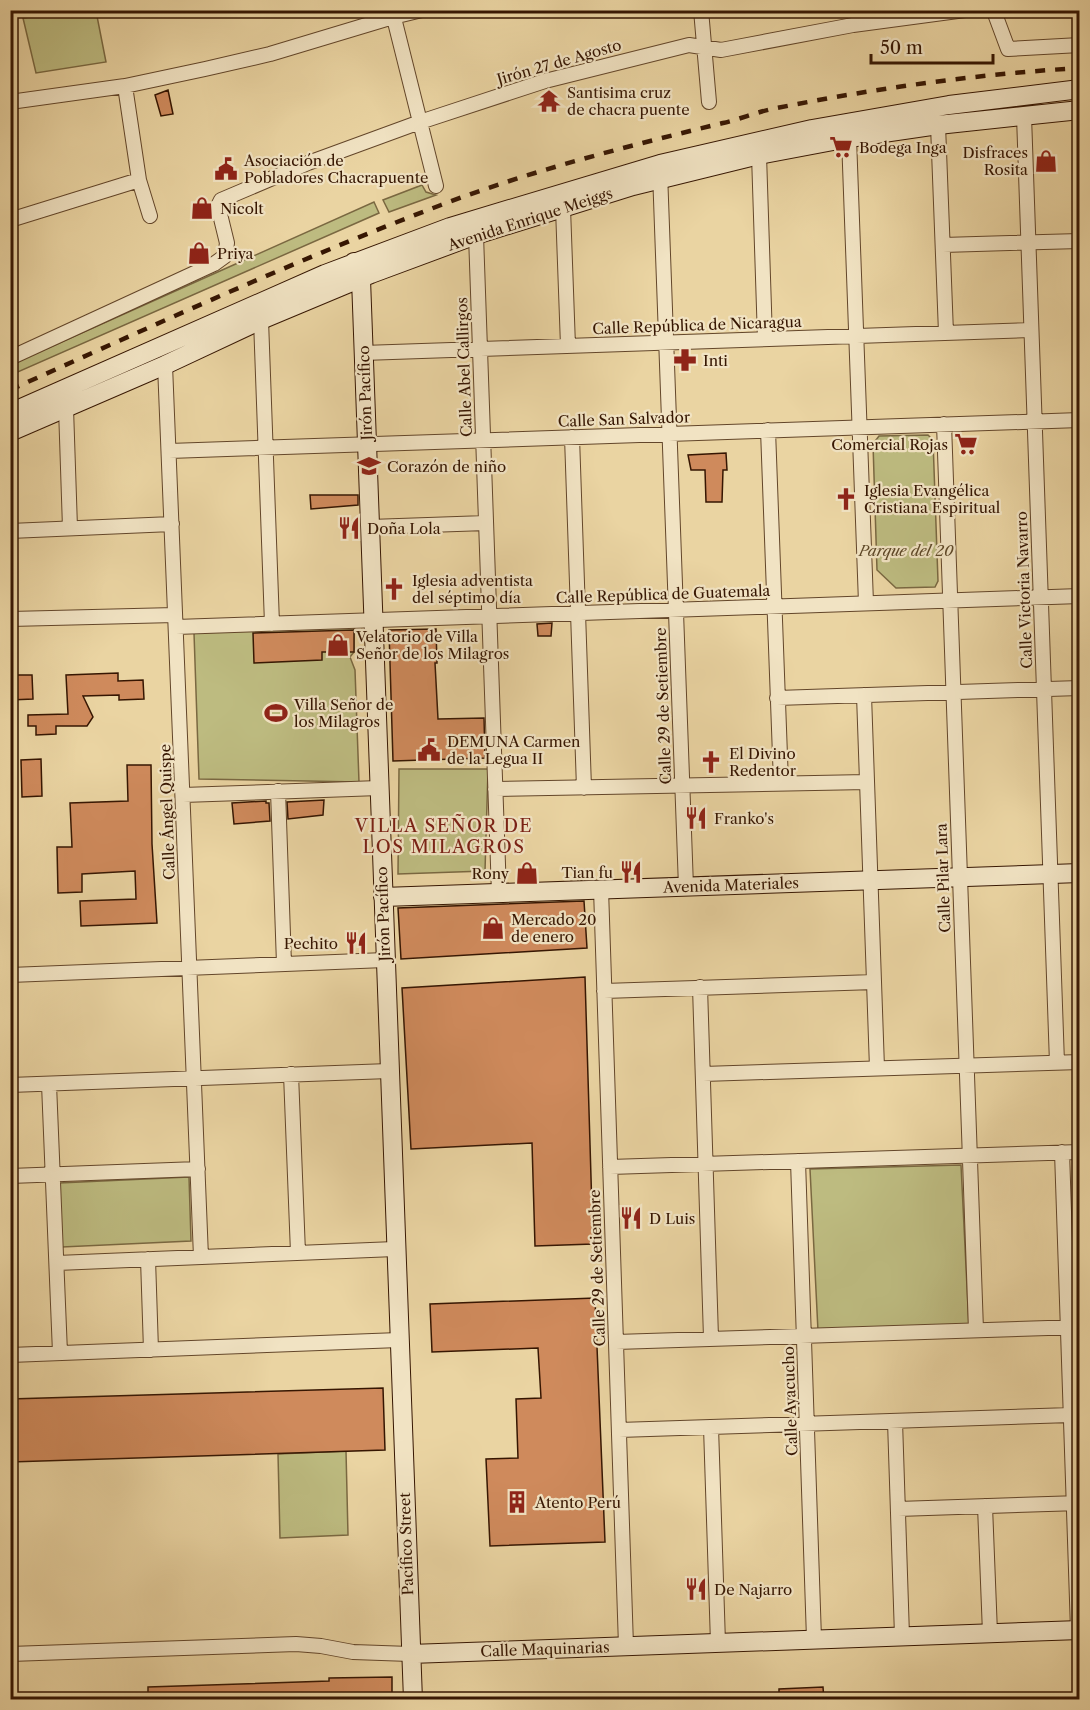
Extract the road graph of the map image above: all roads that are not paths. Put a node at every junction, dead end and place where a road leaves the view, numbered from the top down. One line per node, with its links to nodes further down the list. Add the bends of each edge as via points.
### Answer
1 (422, 10): 5 (street)
2 (701, 10): 7 (street)
3 (965, 10): 7 (street, Jirón 27 de Agosto, via 853,25 721,50)
4 (992, 10): 6 (street, via 1008,49)
5 (393, 14): 8 (street, via 318,40); 14 (street)
6 (1080, 45)
7 (703, 47): 11 (street); 14 (street, Jirón 27 de Agosto, via 689,45 545,81)
8 (125, 86): 10 (street); 19 (street)
9 (1080, 88): 18 (street, Avenida Enrique Meiggs, via 847,122)
10 (10, 102)
11 (709, 102)
12 (1080, 110): 13 (street, Avenida Enrique Meiggs)
13 (1024, 116): 15 (street, Avenida Enrique Meiggs); 26 (street, Calle Victoria Navarro)
14 (420, 122): 20 (street); 38 (street, Jirón 27 de Agosto, via 221,200 218,206 227,243 225,256)
15 (938, 125): 16 (street, Avenida Enrique Meiggs); 27 (street)
16 (849, 138): 17 (street, Avenida Enrique Meiggs); 32 (street)
17 (759, 155): 18 (street, Avenida Enrique Meiggs); 33 (street)
18 (660, 172): 21 (street, Avenida Enrique Meiggs, via 633,186); 28 (street, Avenida Enrique Meiggs, via 450,227); 34 (street, Calle 29 de Setiembre)
19 (139, 180): 22 (street); 23 (street)
20 (436, 186)
21 (563, 208): 24 (street, Avenida Enrique Meiggs); 35 (street)
22 (150, 216)
23 (10, 220)
24 (476, 235): 28 (street, Avenida Enrique Meiggs); 36 (street, Calle Abel Callirgos)
25 (1080, 241): 26 (street)
26 (1028, 242): 27 (street); 30 (street, Calle Victoria Navarro)
27 (943, 245): 31 (street)
28 (358, 270): 29 (street, Avenida Enrique Meiggs); 37 (street, Jirón Pacífico); 42 (street, Avenida Enrique Meiggs)
29 (261, 320): 39 (street, Avenida Enrique Meiggs); 51 (street)
30 (1031, 330): 31 (street, Calle República de Nicaragua); 43 (street, Calle Victoria Navarro)
31 (946, 333): 32 (street, Calle República de Nicaragua)
32 (856, 336): 33 (street, Calle República de Nicaragua); 45 (street)
33 (765, 339): 34 (street, Calle República de Nicaragua)
34 (666, 342): 35 (street, Calle República de Nicaragua); 47 (street, Calle 29 de Setiembre)
35 (568, 346): 36 (street, Calle República de Nicaragua)
36 (479, 349): 37 (street, Calle República de Nicaragua); 49 (street, Calle Abel Callirgos)
37 (363, 353): 50 (street, Jirón Pacífico)
38 (10, 358)
39 (165, 366): 40 (street, Avenida Enrique Meiggs); 52 (street, Calle Ángel Quispe)
40 (66, 408): 42 (street, Avenida Enrique Meiggs); 56 (street)
41 (1080, 420): 43 (street, Calle San Salvador)
42 (13, 421)
43 (1035, 421): 44 (street, Calle San Salvador); 59 (street, Calle Victoria Navarro)
44 (944, 424): 45 (street, Calle San Salvador); 60 (street, Calle Pilar Lara)
45 (859, 427): 46 (street, Calle San Salvador); 61 (street)
46 (768, 430): 47 (street, Calle San Salvador); 62 (street)
47 (670, 434): 48 (street, Calle San Salvador); 63 (street, Calle 29 de Setiembre)
48 (572, 437): 49 (street, Calle San Salvador); 64 (street)
49 (483, 440): 50 (street, Calle San Salvador); 53 (street, Calle Abel Callirgos)
50 (367, 444): 51 (street, Calle San Salvador); 55 (street, Jirón Pacífico)
51 (266, 447): 52 (street, Calle San Salvador); 69 (street)
52 (169, 451): 54 (street, Calle Ángel Quispe)
53 (486, 523): 55 (street); 65 (street, Calle Abel Callirgos)
54 (172, 524): 56 (street); 68 (street, Calle Ángel Quispe)
55 (370, 527): 67 (street, Jirón Pacífico)
56 (70, 528): 57 (street)
57 (10, 531)
58 (1080, 596): 59 (street, Calle República de Guatemala)
59 (1041, 597): 60 (street, Calle República de Guatemala); 71 (street, Calle Victoria Navarro)
60 (950, 600): 61 (street, Calle República de Guatemala); 72 (street, Calle Pilar Lara)
61 (866, 603): 62 (street, Calle República de Guatemala)
62 (774, 606): 63 (street, Calle República de Guatemala); 74 (street)
63 (676, 610): 64 (street, Calle República de Guatemala); 77 (street, Calle 29 de Setiembre)
64 (578, 613): 65 (street, Calle República de Guatemala); 79 (street)
65 (489, 616): 67 (street, Calle República de Guatemala); 80 (street, Calle Abel Callirgos)
66 (10, 619): 68 (street, Calle República de Guatemala)
67 (373, 620): 69 (street, Calle República de Guatemala); 78 (street, Jirón Pacífico)
68 (176, 621): 69 (street, Calle República de Guatemala); 82 (street, Calle Ángel Quispe)
69 (272, 624)
70 (1080, 688): 71 (street)
71 (1044, 689): 72 (street); 84 (street, Calle Victoria Navarro)
72 (953, 692): 73 (street); 85 (street, Calle Pilar Lara)
73 (864, 695): 74 (street); 75 (street)
74 (777, 698): 76 (street)
75 (867, 782): 76 (street); 86 (street)
76 (781, 783): 77 (street)
77 (682, 785): 79 (street); 87 (street, Calle 29 de Setiembre)
78 (379, 788): 81 (street); 90 (street, Jirón Pacífico)
79 (584, 788): 80 (street)
80 (495, 789): 89 (street, Calle Abel Callirgos)
81 (278, 791): 82 (street); 92 (street)
82 (183, 795): 93 (street, Calle Ángel Quispe)
83 (1080, 873): 84 (street, Avenida Materiales)
84 (1051, 874): 85 (street, Avenida Materiales); 99 (street, Calle Victoria Navarro)
85 (960, 877): 86 (street, Avenida Materiales); 100 (street, Calle Pilar Lara)
86 (871, 880): 87 (street, Avenida Materiales); 95 (street)
87 (686, 887): 88 (street, Avenida Materiales)
88 (601, 889): 89 (street, Avenida Materiales); 97 (street, Calle 29 de Setiembre)
89 (499, 893): 90 (street, Avenida Materiales)
90 (383, 897): 91 (street, Jirón Pacífico)
91 (385, 960): 92 (street); 102 (street, Jirón Pacífico)
92 (285, 964): 93 (street)
93 (190, 968): 94 (street); 105 (street, Calle Ángel Quispe)
94 (10, 975)
95 (874, 982): 96 (street); 101 (street)
96 (700, 987): 97 (street); 104 (street)
97 (604, 991): 113 (street, Calle 29 de Setiembre)
98 (1080, 1062): 99 (street)
99 (1058, 1063): 100 (street)
100 (966, 1066): 101 (street); 110 (street, Calle Pilar Lara)
101 (878, 1068): 104 (street)
102 (389, 1071): 103 (street); 117 (street, Jirón Pacífico)
103 (291, 1074): 105 (street); 118 (street)
104 (702, 1074): 112 (street)
105 (194, 1078): 106 (street); 114 (street, Calle Ángel Quispe)
106 (49, 1084): 107 (street); 115 (street)
107 (10, 1085)
108 (1062, 1152): 109 (street); 110 (street); 122 (street)
109 (1080, 1152)
110 (970, 1156): 111 (street); 123 (street, Calle Pilar Lara)
111 (798, 1161): 112 (street); 124 (street, Calle Ayacucho)
112 (705, 1164): 113 (street); 125 (street)
113 (610, 1167): 127 (street, Calle 29 de Setiembre)
114 (198, 1168): 115 (street); 119 (street, Calle Ángel Quispe)
115 (53, 1174): 116 (street); 121 (street)
116 (10, 1176)
117 (395, 1249): 118 (street); 126 (street, Jirón Pacífico)
118 (298, 1253): 119 (street)
119 (201, 1257): 120 (street)
120 (148, 1259): 121 (street); 128 (street)
121 (57, 1263): 129 (street)
122 (1074, 1327): 123 (street); 131 (street)
123 (976, 1330): 124 (street)
124 (804, 1335): 125 (street); 133 (street, Calle Ayacucho)
125 (711, 1338): 127 (street)
126 (399, 1340): 128 (street); 146 (street, Pacífico Street)
127 (616, 1342): 135 (street, Calle 29 de Setiembre)
128 (151, 1350): 129 (street)
129 (60, 1353): 130 (street)
130 (10, 1355)
131 (1071, 1415): 132 (street); 136 (street)
132 (895, 1421): 133 (street); 138 (street)
133 (807, 1423): 134 (street); 142 (street, Calle Ayacucho)
134 (711, 1427): 135 (street); 143 (street)
135 (619, 1430): 144 (street, Calle 29 de Setiembre)
136 (1077, 1503): 137 (street); 139 (street)
137 (986, 1506): 138 (street); 140 (street)
138 (898, 1509): 141 (street)
139 (1079, 1630): 140 (street, Calle Maquinarias)
140 (990, 1633): 141 (street, Calle Maquinarias)
141 (902, 1636): 142 (street, Calle Maquinarias)
142 (814, 1640): 143 (street, Calle Maquinarias)
143 (718, 1643): 144 (street, Calle Maquinarias)
144 (626, 1646): 146 (street, Calle Maquinarias)
145 (10, 1654): 146 (street, Calle Maquinarias, via 296,1644)
146 (410, 1654): 147 (street, Pacífico Street)
147 (413, 1700)

